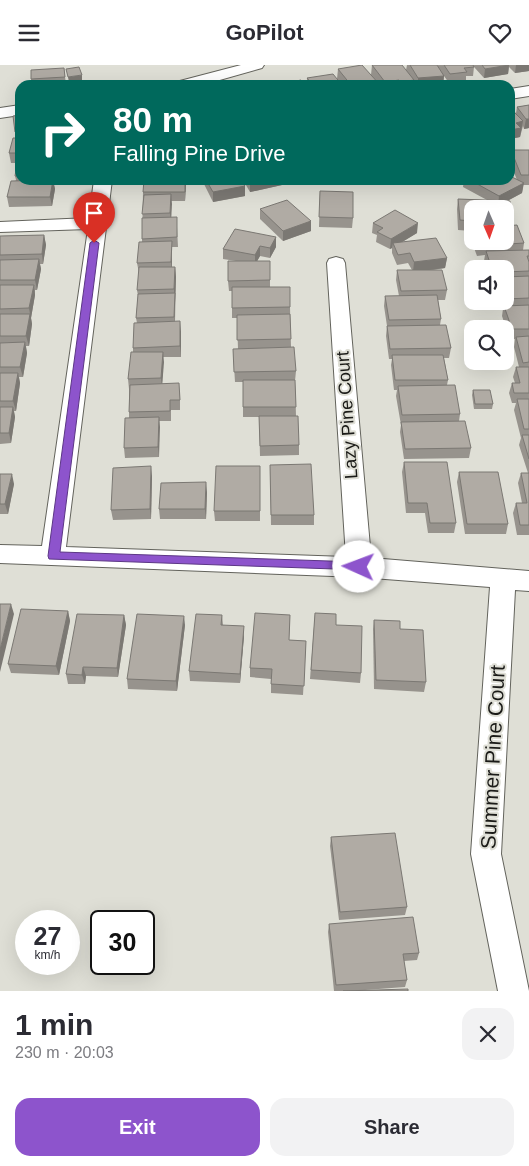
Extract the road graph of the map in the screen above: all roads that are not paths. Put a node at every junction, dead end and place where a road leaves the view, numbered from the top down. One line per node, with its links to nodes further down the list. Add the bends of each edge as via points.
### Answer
1 (257, 65): 2 (street)
2 (204, 80)
3 (529, 91): 4 (street)
4 (515, 93)
5 (15, 111): 6 (street)
6 (0, 113)
7 (102, 185): 8 (street)
8 (97, 223): 9 (street); 12 (street)
9 (0, 227)
10 (336, 263): 13 (street, Lazy Pine Court)
11 (0, 554): 12 (street)
12 (53, 556): 13 (street)
13 (359, 567): 14 (street)
14 (516, 580): 15 (street, Summer Pine Court, via 486,854)
15 (514, 991)

